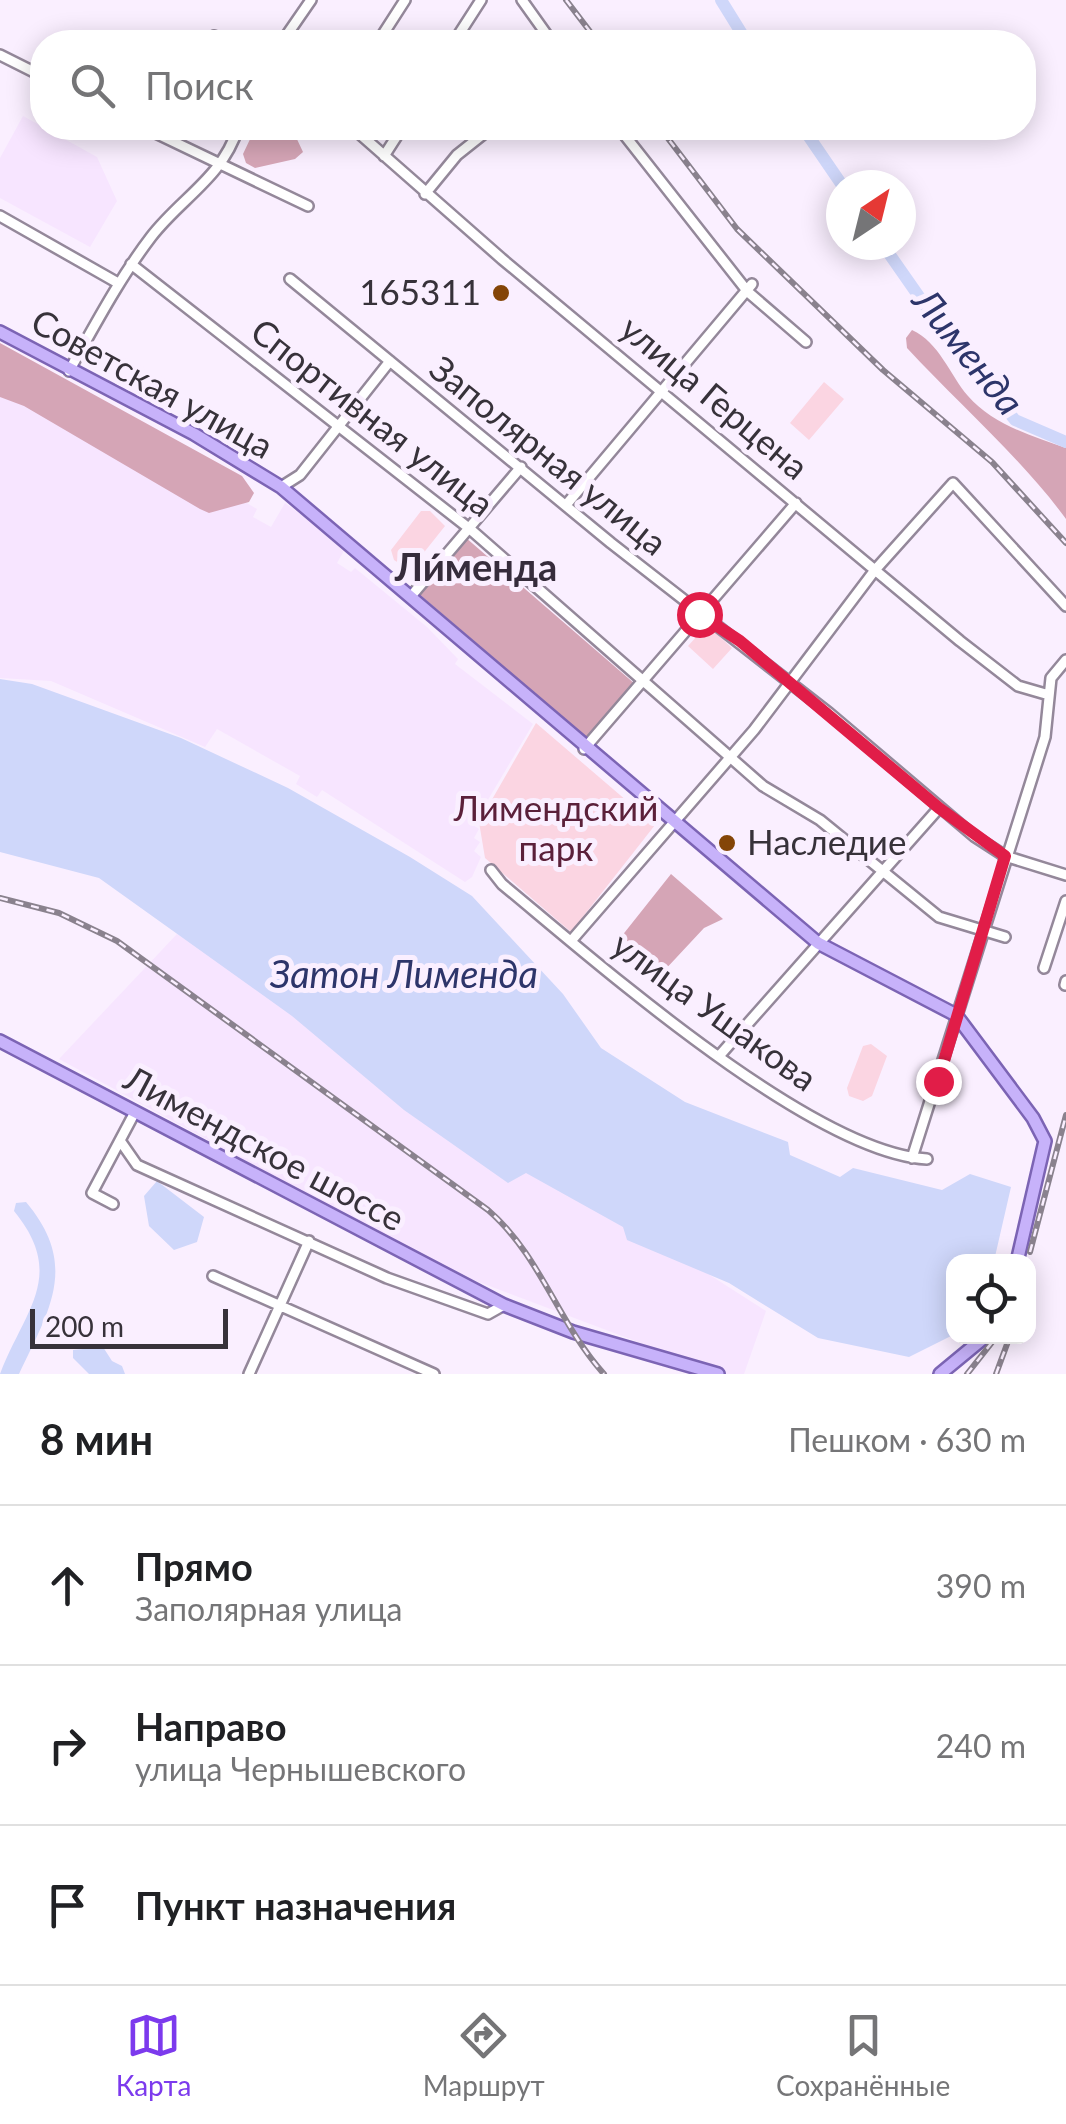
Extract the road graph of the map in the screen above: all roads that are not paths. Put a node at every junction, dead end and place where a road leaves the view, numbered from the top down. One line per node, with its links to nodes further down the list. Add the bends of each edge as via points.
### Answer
1 (311, 0): 5 (street)
2 (406, 0): 6 (street)
3 (482, 0): 7 (street)
4 (522, 0): 8 (street)
5 (290, 30)
6 (386, 30)
7 (462, 30)
8 (543, 30)
9 (0, 55): 10 (street)
10 (30, 70)
11 (170, 140): 18 (street)
12 (231, 140): 18 (street)
13 (366, 140): 17 (street, улица Герцена)
14 (394, 140): 17 (street)
15 (476, 140): 19 (street)
16 (629, 140): 25 (street)
17 (384, 156): 19 (street, улица Герцена)
18 (219, 163): 20 (street); 22 (street)
19 (425, 194): 30 (street, улица Герцена)
20 (308, 206)
21 (0, 216): 24 (street)
22 (131, 264): 24 (street); 31 (street, Спортивная улица)
23 (290, 279): 28 (street, Заполярная улица)
24 (118, 284): 29 (street)
25 (750, 288): 27 (street); 30 (street)
26 (0, 332): 29 (main road, Советская улица)
27 (806, 342)
28 (390, 362): 31 (street); 32 (street, Заполярная улица)
29 (69, 371): 34 (main road, Советская улица)
30 (664, 392): 36 (street, улица Герцена); 37 (street)
31 (337, 427): 33 (street); 38 (street, Спортивная улица)
32 (521, 467): 37 (street, Заполярная улица); 38 (street)
33 (300, 475): 34 (street); 35 (street)
34 (281, 487): 35 (main road, Советская улица)
35 (297, 502): 40 (main road, Советская улица)
36 (796, 503): 39 (street, улица Герцена); 42 (street)
37 (566, 505): 42 (street, Заполярная улица)
38 (470, 529): 40 (street); 44 (street, Спортивная улица)
39 (875, 570): 41 (street, via 952,483); 45 (street); 46 (street, улица Герцена, via 1018,686)
40 (412, 595): 47 (main road, Советская улица)
41 (1066, 606)
42 (699, 614): 44 (street); 45 (street, Заполярная улица)
43 (1066, 660): 46 (street, via 1052,674)
44 (646, 680): 47 (street); 48 (street, Спортивная улица)
45 (791, 684): 48 (street); 49 (street, Заполярная улица)
46 (1049, 695): 51 (street, via 1045,737)
47 (584, 749): 50 (main road, Советская улица)
48 (732, 756): 50 (street); 53 (street, Спортивная улица)
49 (939, 808): 51 (street, Заполярная улица); 53 (street)
50 (674, 820): 58 (street); 59 (main road, Советская улица)
51 (1005, 856): 54 (street, Заполярная улица); 56 (street)
52 (491, 870): 58 (street, улица Ушакова)
53 (880, 872): 56 (street, Спортивная улица, via 939,917); 59 (street)
54 (1066, 875)
55 (1066, 901): 60 (street)
56 (980, 930): 57 (street, Спортивная улица); 61 (street)
57 (1005, 937)
58 (570, 941): 63 (street, улица Ушакова)
59 (818, 942): 61 (main road, Советская улица); 63 (street)
60 (1044, 968)
61 (956, 1015): 66 (street); 70 (main road, Советская улица, via 1045,1141)
62 (0, 1041): 64 (main road, Лимендское шоссе)
63 (720, 1055): 66 (street, улица Ушакова, via 838,1134)
64 (135, 1112): 65 (street); 73 (main road, Лимендское шоссе)
65 (121, 1142): 68 (street, via 92,1193); 69 (street, Лимендское шоссе, via 136,1165)
66 (912, 1158): 67 (street, улица Ушакова)
67 (927, 1159)
68 (113, 1204)
69 (310, 1242): 72 (street); 73 (street, Лимендское шоссе, via 465,1309 488,1314)
70 (1019, 1254)
71 (213, 1276): 72 (street)
72 (280, 1304): 75 (street); 76 (street)
73 (504, 1305): 77 (main road, Лимендское шоссе)
74 (976, 1344): 78 (main road)
75 (249, 1374)
76 (434, 1374)
77 (718, 1374)
78 (940, 1374)

